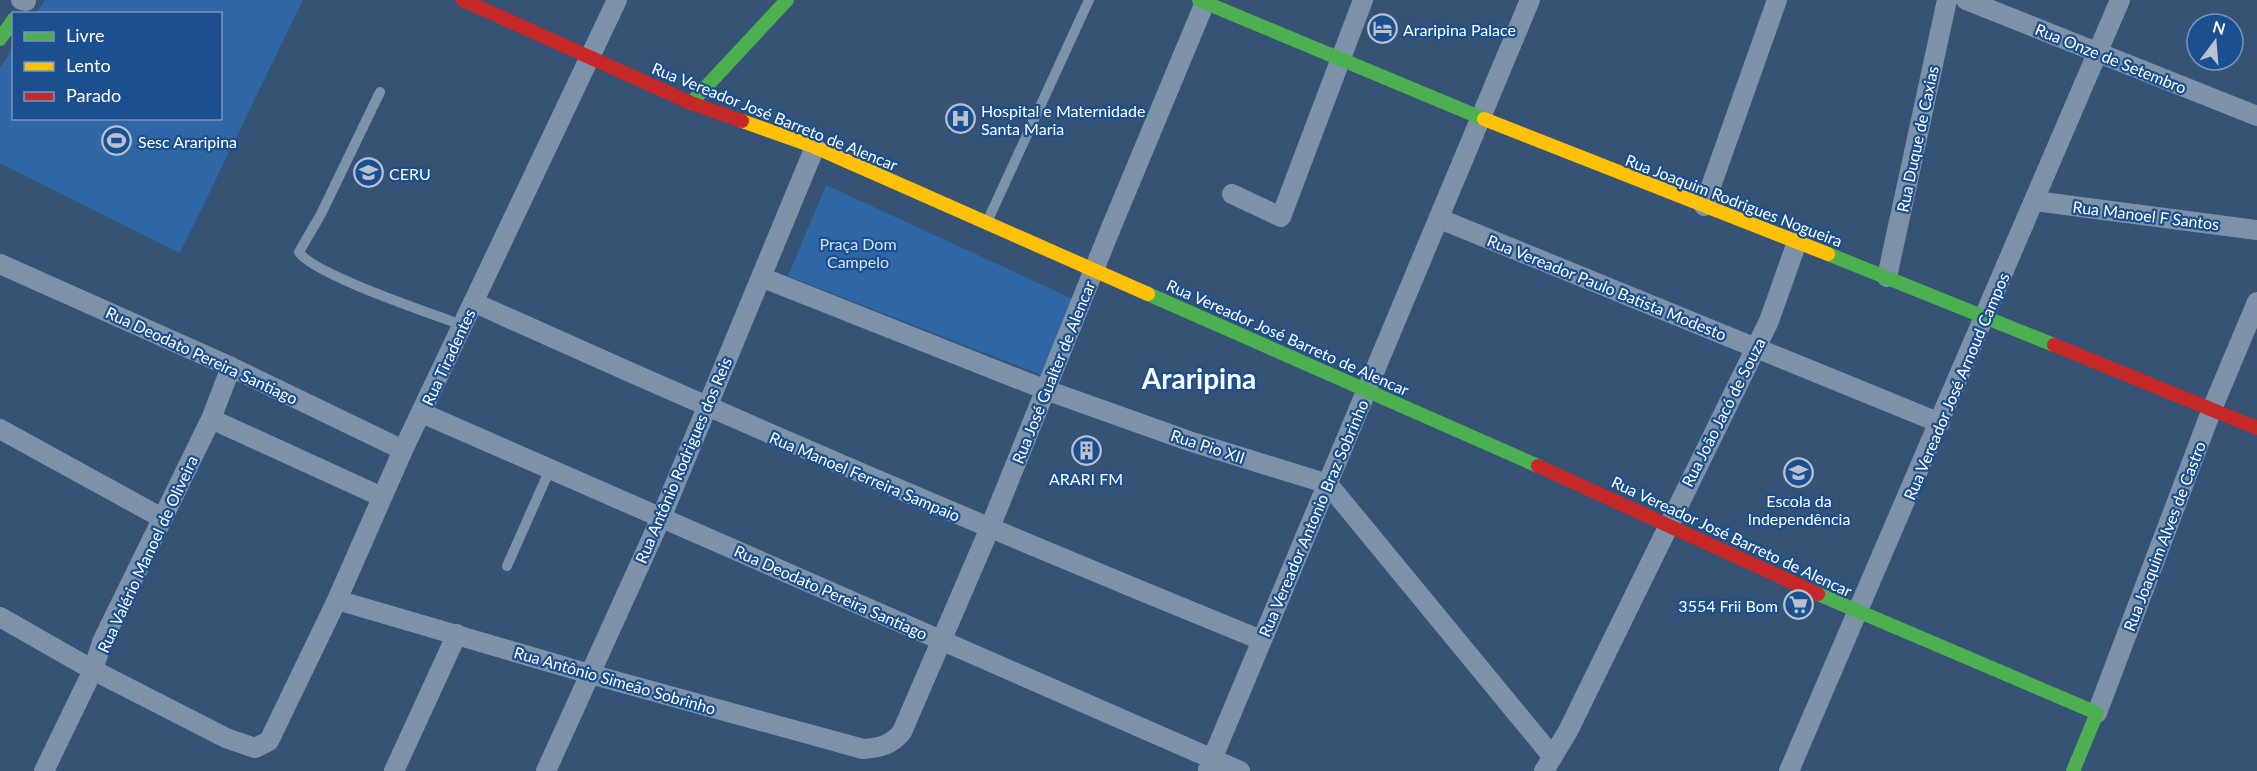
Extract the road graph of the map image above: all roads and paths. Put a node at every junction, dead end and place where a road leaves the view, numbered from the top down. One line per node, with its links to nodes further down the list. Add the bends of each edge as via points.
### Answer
1 (463, 0): 15 (main road, Rua Vereador José Barreto de Alencar)
2 (617, 0): 15 (street, Rua Tiradentes)
3 (787, 0): 18 (main road)
4 (1089, 0): 26 (lane)
5 (1363, 0): 16 (street)
6 (1530, 0): 20 (street, Rua Vereador Antonio Braz Sobrinho)
7 (1777, 0): 24 (street)
8 (1947, 0): 32 (street, Rua Duque de Caxias)
9 (1966, 0): 14 (street, Rua Onze de Setembro)
10 (2120, 0): 14 (street, Rua Vereador José Arnoud Campos)
11 (1203, 1): 16 (main road, Rua Joaquim Rodrigues Nogueira); 30 (street, Rua José Gualter de Alencar)
12 (12, 22): 13 (main road)
13 (0, 39)
14 (2096, 53): 19 (street, Rua Onze de Setembro); 23 (street, Rua Vereador José Arnoud Campos)
15 (591, 57): 18 (main road, Rua Vereador José Barreto de Alencar); 33 (street, Rua Tiradentes)
16 (1341, 60): 20 (main road, Rua Joaquim Rodrigues Nogueira); 22 (street, via 1281,217)
17 (380, 92): 36 (lane, via 299,252 351,284)
18 (691, 103): 21 (main road, Rua Vereador José Barreto de Alencar)
19 (2257, 116)
20 (1481, 118): 24 (main road, Rua Joaquim Rodrigues Nogueira); 25 (street, Rua Vereador Antonio Braz Sobrinho)
21 (815, 147): 26 (main road, Rua Vereador José Barreto de Alencar); 31 (street, Rua Antônio Rodrigues dos Reis)
22 (1232, 194)
23 (2035, 201): 27 (street, Rua Manoel F Santos); 35 (street, Rua Vereador José Arnoud Campos)
24 (1704, 206): 28 (main road, Rua Joaquim Rodrigues Nogueira)
25 (1440, 219): 37 (street, Rua Vereador Paulo Batista Modesto); 40 (street, Rua Vereador Antonio Braz Sobrinho)
26 (987, 222): 30 (main road, Rua Vereador José Barreto de Alencar)
27 (2257, 230)
28 (1797, 242): 32 (main road, Rua Joaquim Rodrigues Nogueira); 37 (street, Rua João Jacó de Souza, via 1769,321)
29 (0, 264): 38 (street, Rua Deodato Pereira Santiago)
30 (1095, 270): 39 (street, Rua José Gualter de Alencar); 40 (main road, Rua Vereador José Barreto de Alencar)
31 (761, 277): 39 (street, Rua Pio XII); 41 (street, Rua Antônio Rodrigues dos Reis)
32 (1887, 277): 35 (main road, Rua Joaquim Rodrigues Nogueira)
33 (473, 302): 36 (street, Rua Tiradentes); 41 (street, Rua Manoel Ferreira Sampaio)
34 (2257, 302): 42 (street, Rua Joaquim Alves de Castro)
35 (1985, 317): 42 (main road, Rua Joaquim Rodrigues Nogueira); 45 (street, Rua Vereador José Arnoud Campos)
36 (462, 325): 43 (street, Rua Tiradentes)
37 (1755, 347): 45 (street, Rua Vereador Paulo Batista Modesto); 54 (street, Rua João Jacó de Souza)
38 (231, 367): 44 (street, Rua Valério Manoel de Oliveira); 48 (street, Rua Deodato Pereira Santiago)
39 (1046, 390): 50 (street, Rua Pio XII, via 1189,441); 55 (street, Rua José Gualter de Alencar)
40 (1368, 391): 50 (street, Rua Vereador Antonio Braz Sobrinho); 54 (main road, Rua Vereador José Barreto de Alencar)
41 (706, 408): 53 (street, Rua Antônio Rodrigues dos Reis); 55 (street, Rua Manoel Ferreira Sampaio)
42 (2212, 409): 46 (main road, Rua Joaquim Rodrigues Nogueira); 65 (street, Rua Joaquim Alves de Castro)
43 (422, 413): 48 (street, Rua Tiradentes); 49 (street, Rua Deodato Pereira Santiago)
44 (211, 419): 51 (street); 52 (street, Rua Valério Manoel de Oliveira)
45 (1940, 423): 58 (street, Rua Vereador José Arnoud Campos)
46 (2257, 428)
47 (0, 429): 52 (street)
48 (403, 450): 51 (street, Rua Tiradentes)
49 (550, 469): 53 (street, Rua Deodato Pereira Santiago); 56 (lane)
50 (1328, 484): 62 (street, Rua Vereador Antonio Braz Sobrinho); 67 (street)
51 (382, 497): 57 (street, Rua Tiradentes)
52 (162, 518): 63 (street, Rua Valério Manoel de Oliveira, via 102,642)
53 (661, 518): 61 (street, Rua Deodato Pereira Santiago); 64 (street, Rua Antônio Rodrigues dos Reis)
54 (1668, 523): 58 (main road, Rua Vereador José Barreto de Alencar); 67 (street, Rua João Jacó de Souza, via 1568,731)
55 (989, 530): 61 (street, Rua José Gualter de Alencar); 62 (street, Rua Manoel Ferreira Sampaio)
56 (507, 566)
57 (337, 600): 60 (street, Rua Antônio Simeão Sobrinho); 63 (street, Rua Tiradentes, via 268,741 255,748 226,738)
58 (1858, 613): 65 (main road, Rua Vereador José Barreto de Alencar); 73 (street, Rua Vereador José Arnoud Campos)
59 (0, 617): 63 (street)
60 (457, 634): 64 (street, Rua Antônio Simeão Sobrinho); 70 (street)
61 (942, 640): 66 (street, Rua José Gualter de Alencar, via 902,732); 68 (street, Rua Deodato Pereira Santiago)
62 (1261, 640): 68 (street, Rua Vereador Antonio Braz Sobrinho)
63 (93, 670): 69 (street, Rua Valério Manoel de Oliveira)
64 (590, 674): 66 (street, Rua Antônio Simeão Sobrinho, via 863,749 879,748); 71 (street, Rua Antônio Rodrigues dos Reis)
65 (2097, 713): 74 (main road, Rua Joaquim Alves de Castro)
66 (894, 741)
67 (1548, 764)
68 (1210, 765): 72 (street, Rua Deodato Pereira Santiago)
69 (44, 771)
70 (394, 771)
71 (546, 771)
72 (1240, 771)
73 (1789, 771)
74 (2073, 771)

